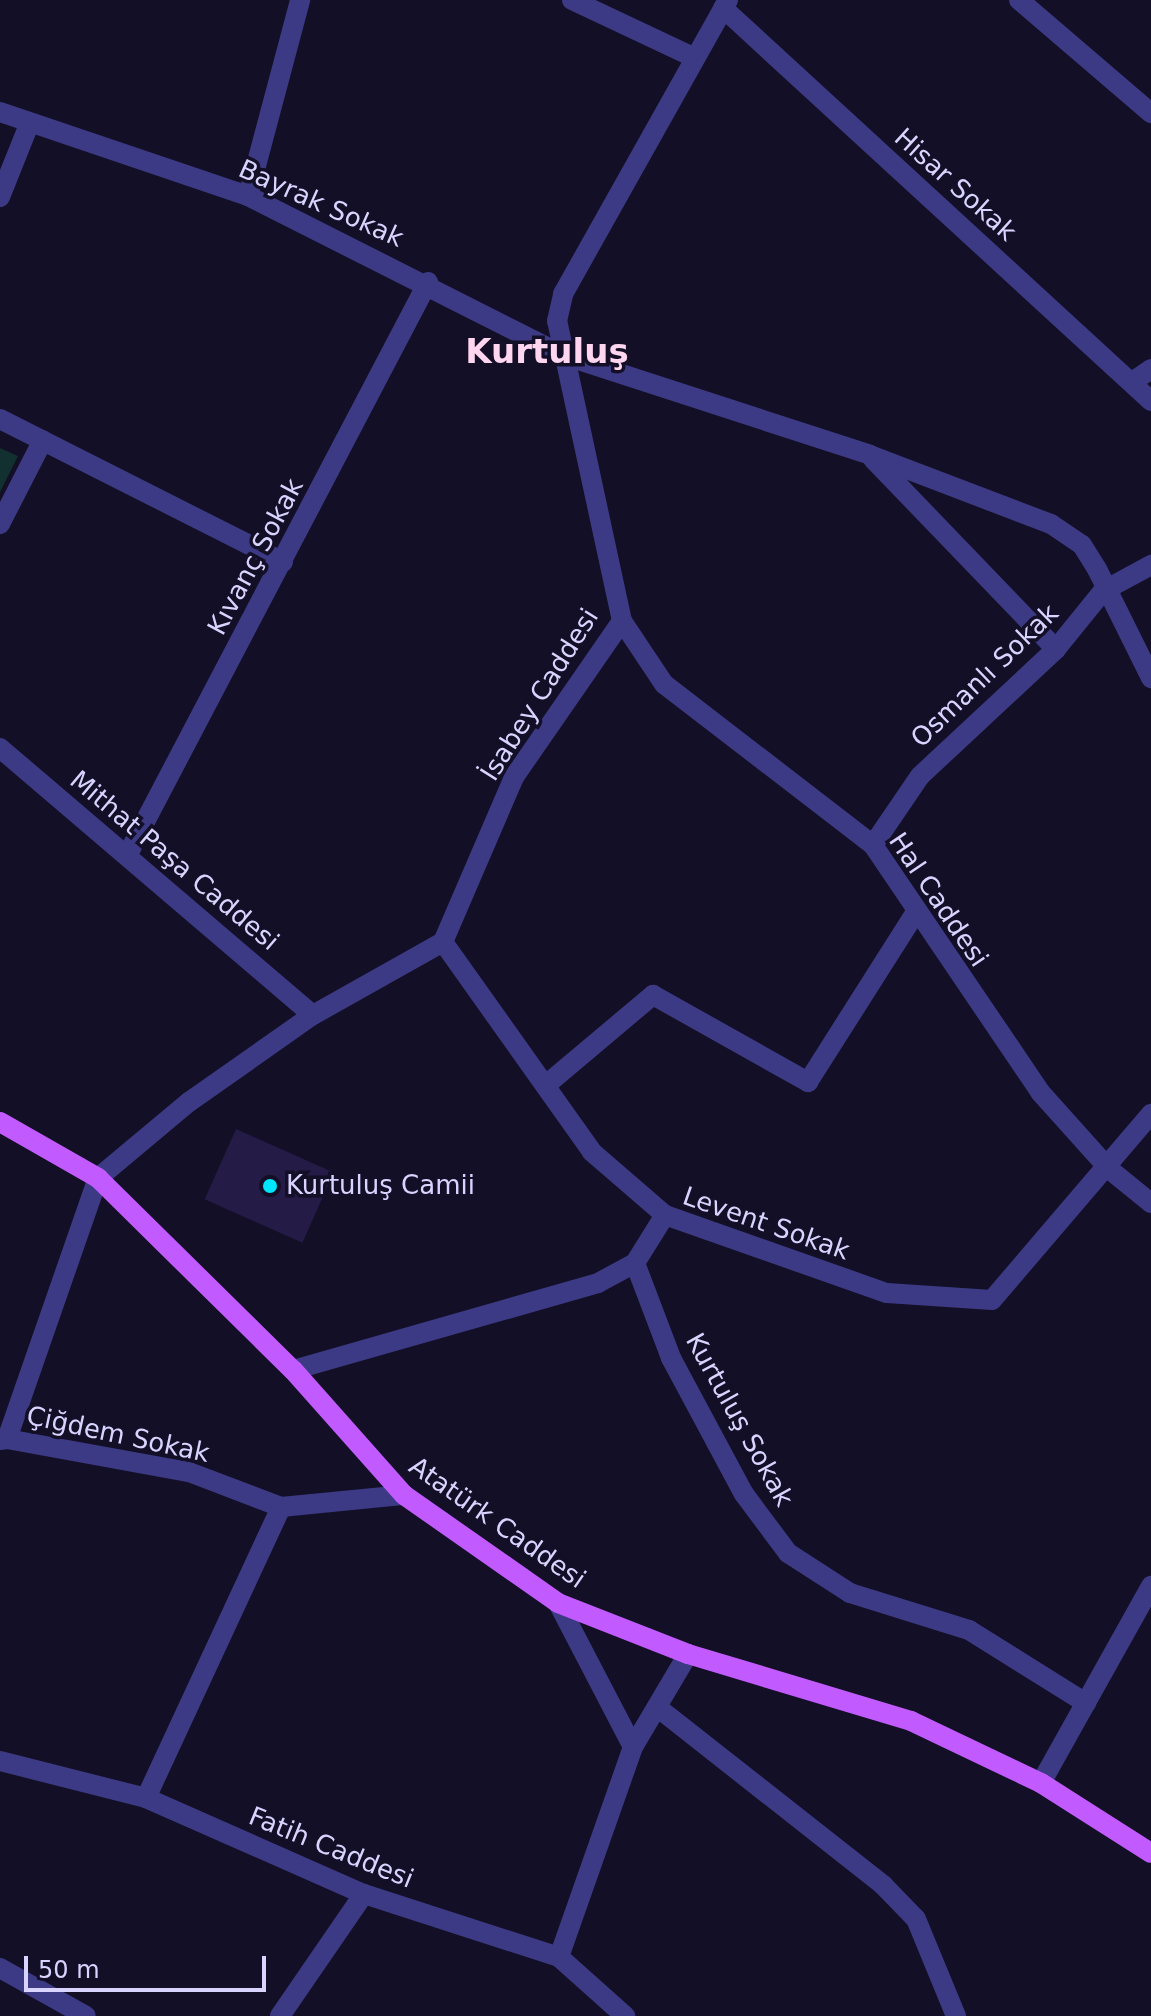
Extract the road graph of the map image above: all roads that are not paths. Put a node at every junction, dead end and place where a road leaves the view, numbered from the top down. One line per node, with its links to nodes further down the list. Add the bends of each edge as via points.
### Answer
1 (300, 0): 9 (street)
2 (572, 0): 5 (street)
3 (1019, 0): 7 (street)
4 (725, 4): 5 (street, İsabey Caddesi); 14 (street, Hisar Sokak)
5 (691, 56): 12 (street, İsabey Caddesi, via 563,294 557,321)
6 (0, 112): 8 (street, Bayrak Sokak)
7 (1151, 113)
8 (28, 127): 9 (street, Bayrak Sokak); 10 (street)
9 (248, 196): 11 (street, Bayrak Sokak)
10 (0, 197)
11 (428, 282): 12 (street, Bayrak Sokak); 20 (street, Kıvanç Sokak)
12 (563, 355): 18 (street, Bayrak Sokak); 23 (street, İsabey Caddesi)
13 (1151, 369): 14 (street)
14 (1132, 382): 15 (street, Hisar Sokak)
15 (1151, 401)
16 (0, 419): 17 (street)
17 (43, 440): 19 (street); 20 (street)
18 (870, 455): 22 (street, Bayrak Sokak, via 1051,524 1082,545); 24 (street)
19 (0, 524)
20 (283, 562): 28 (street, Kıvanç Sokak)
21 (1151, 565): 22 (street, Osmanlı Sokak)
22 (1103, 591): 24 (street, Osmanlı Sokak); 25 (street, Bayrak Sokak)
23 (622, 621): 27 (street, Hal Caddesi, via 664,684); 30 (street, İsabey Caddesi, via 514,777)
24 (1056, 649): 27 (street, Osmanlı Sokak, via 920,776)
25 (1151, 678)
26 (0, 748): 28 (street, Mithat Paşa Caddesi)
27 (873, 845): 29 (street, Hal Caddesi)
28 (128, 854): 31 (street, Mithat Paşa Caddesi)
29 (914, 915): 32 (street, via 808,1082 653,995); 35 (street, Hal Caddesi, via 1040,1092)
30 (443, 942): 31 (street); 32 (street)
31 (313, 1015): 36 (street, via 189,1102)
32 (546, 1085): 38 (street, via 592,1152)
33 (1151, 1114): 35 (street)
34 (0, 1122): 36 (main road, Atatürk Caddesi)
35 (1109, 1169): 37 (street, Hal Caddesi); 38 (street, Levent Sokak, via 992,1300 887,1293)
36 (98, 1178): 40 (main road, Atatürk Caddesi); 41 (street)
37 (1151, 1203)
38 (665, 1215): 39 (street, Levent Sokak)
39 (635, 1263): 40 (street, via 481,1320); 47 (street, Kurtuluş Sokak, via 671,1358 744,1494 788,1553 850,1593 969,1630)
40 (293, 1370): 42 (main road, Atatürk Caddesi)
41 (4, 1439): 43 (street, Çiğdem Sokak, via 189,1472)
42 (404, 1495): 43 (street, Çiğdem Sokak); 45 (main road, Atatürk Caddesi)
43 (281, 1507): 52 (street)
44 (1151, 1586): 47 (street)
45 (558, 1603): 46 (main road, Atatürk Caddesi); 49 (street)
46 (688, 1654): 48 (street); 51 (main road, Atatürk Caddesi, via 911,1721)
47 (1086, 1703): 51 (street)
48 (657, 1707): 49 (street); 60 (street, via 891,1893 916,1919)
49 (633, 1747): 55 (street)
50 (0, 1761): 52 (street, Fatih Caddesi)
51 (1041, 1783): 53 (main road, Atatürk Caddesi)
52 (146, 1798): 54 (street, Fatih Caddesi)
53 (1151, 1853)
54 (364, 1894): 55 (street, Fatih Caddesi); 58 (street)
55 (559, 1957): 59 (street, Fatih Caddesi)
56 (0, 1968): 57 (street)
57 (86, 2016)
58 (280, 2016)
59 (625, 2016)
60 (956, 2016)

